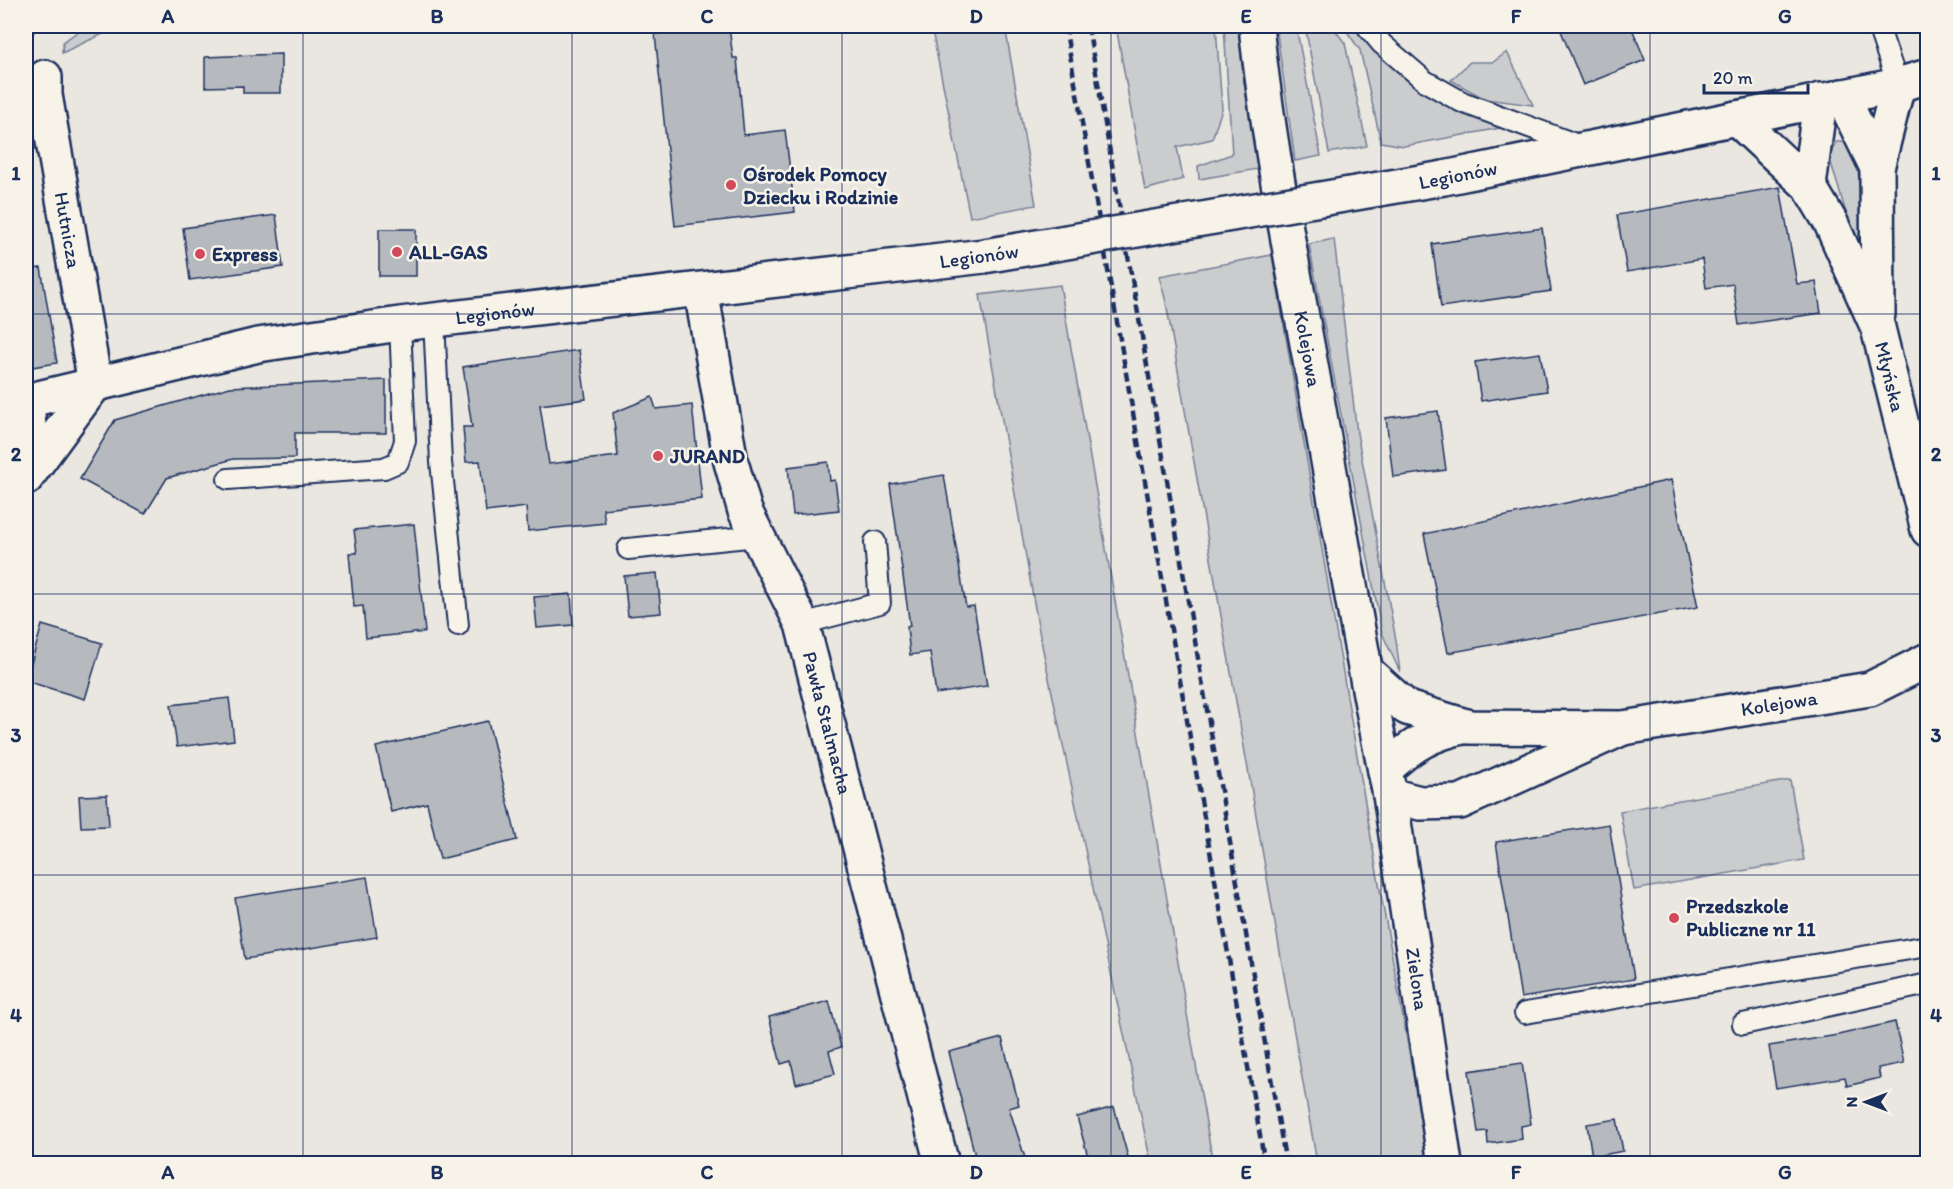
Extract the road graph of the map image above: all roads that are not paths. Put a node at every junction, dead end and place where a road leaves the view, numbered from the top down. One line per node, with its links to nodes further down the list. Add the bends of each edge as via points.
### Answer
1 (1256, 26): 26 (street, Kolejowa, via 1292,258)
2 (1367, 26): 8 (lane, via 1425,81 1444,92)
3 (1878, 26): 5 (lane)
4 (45, 76): 15 (street, Hutnicza, via 45,95)
5 (1913, 80): 6 (street, Legionów); 9 (street, Młyńska)
6 (1831, 98): 7 (street, Legionów); 9 (street, Młyńska); 10 (street)
7 (1736, 118): 8 (street, Legionów); 10 (street, Młyńska)
8 (1586, 148): 11 (street, Legionów, bridge, via 1444,178 984,256)
9 (1877, 168): 14 (street, Młyńska)
10 (1809, 186): 14 (street, Młyńska, via 1831,223)
11 (701, 290): 12 (street, Legionów); 20 (street, Pawła Stalmacha, via 731,462 745,511)
12 (434, 320): 13 (street, Legionów); 24 (lane, via 441,462)
13 (400, 324): 15 (street, Legionów, via 258,345); 18 (lane, via 405,441 398,462 384,468)
14 (1878, 328): 19 (street, Młyńska)
15 (95, 384): 16 (street, Legionów); 17 (street)
16 (26, 401): 17 (street)
17 (29, 473)
18 (228, 479)
19 (1928, 530)
20 (758, 536): 22 (lane); 23 (street, Pawła Stalmacha)
21 (875, 542): 23 (lane, via 880,603)
22 (628, 549)
23 (802, 624): 34 (street, Pawła Stalmacha)
24 (458, 625)
25 (1928, 660): 28 (street, Kolejowa, via 1870,689)
26 (1366, 671): 27 (street, Kolejowa, via 1407,708); 29 (street, Kolejowa)
27 (1467, 726): 28 (street, Kolejowa); 29 (street, Kolejowa, via 1425,738 1403,753)
28 (1623, 728): 29 (street, Kolejowa, via 1460,802 1420,803)
29 (1387, 783): 35 (street, Zielona)
30 (1928, 945): 32 (lane)
31 (1928, 984): 33 (lane)
32 (1525, 1013)
33 (1743, 1024)
34 (942, 1164)
35 (1445, 1164)

